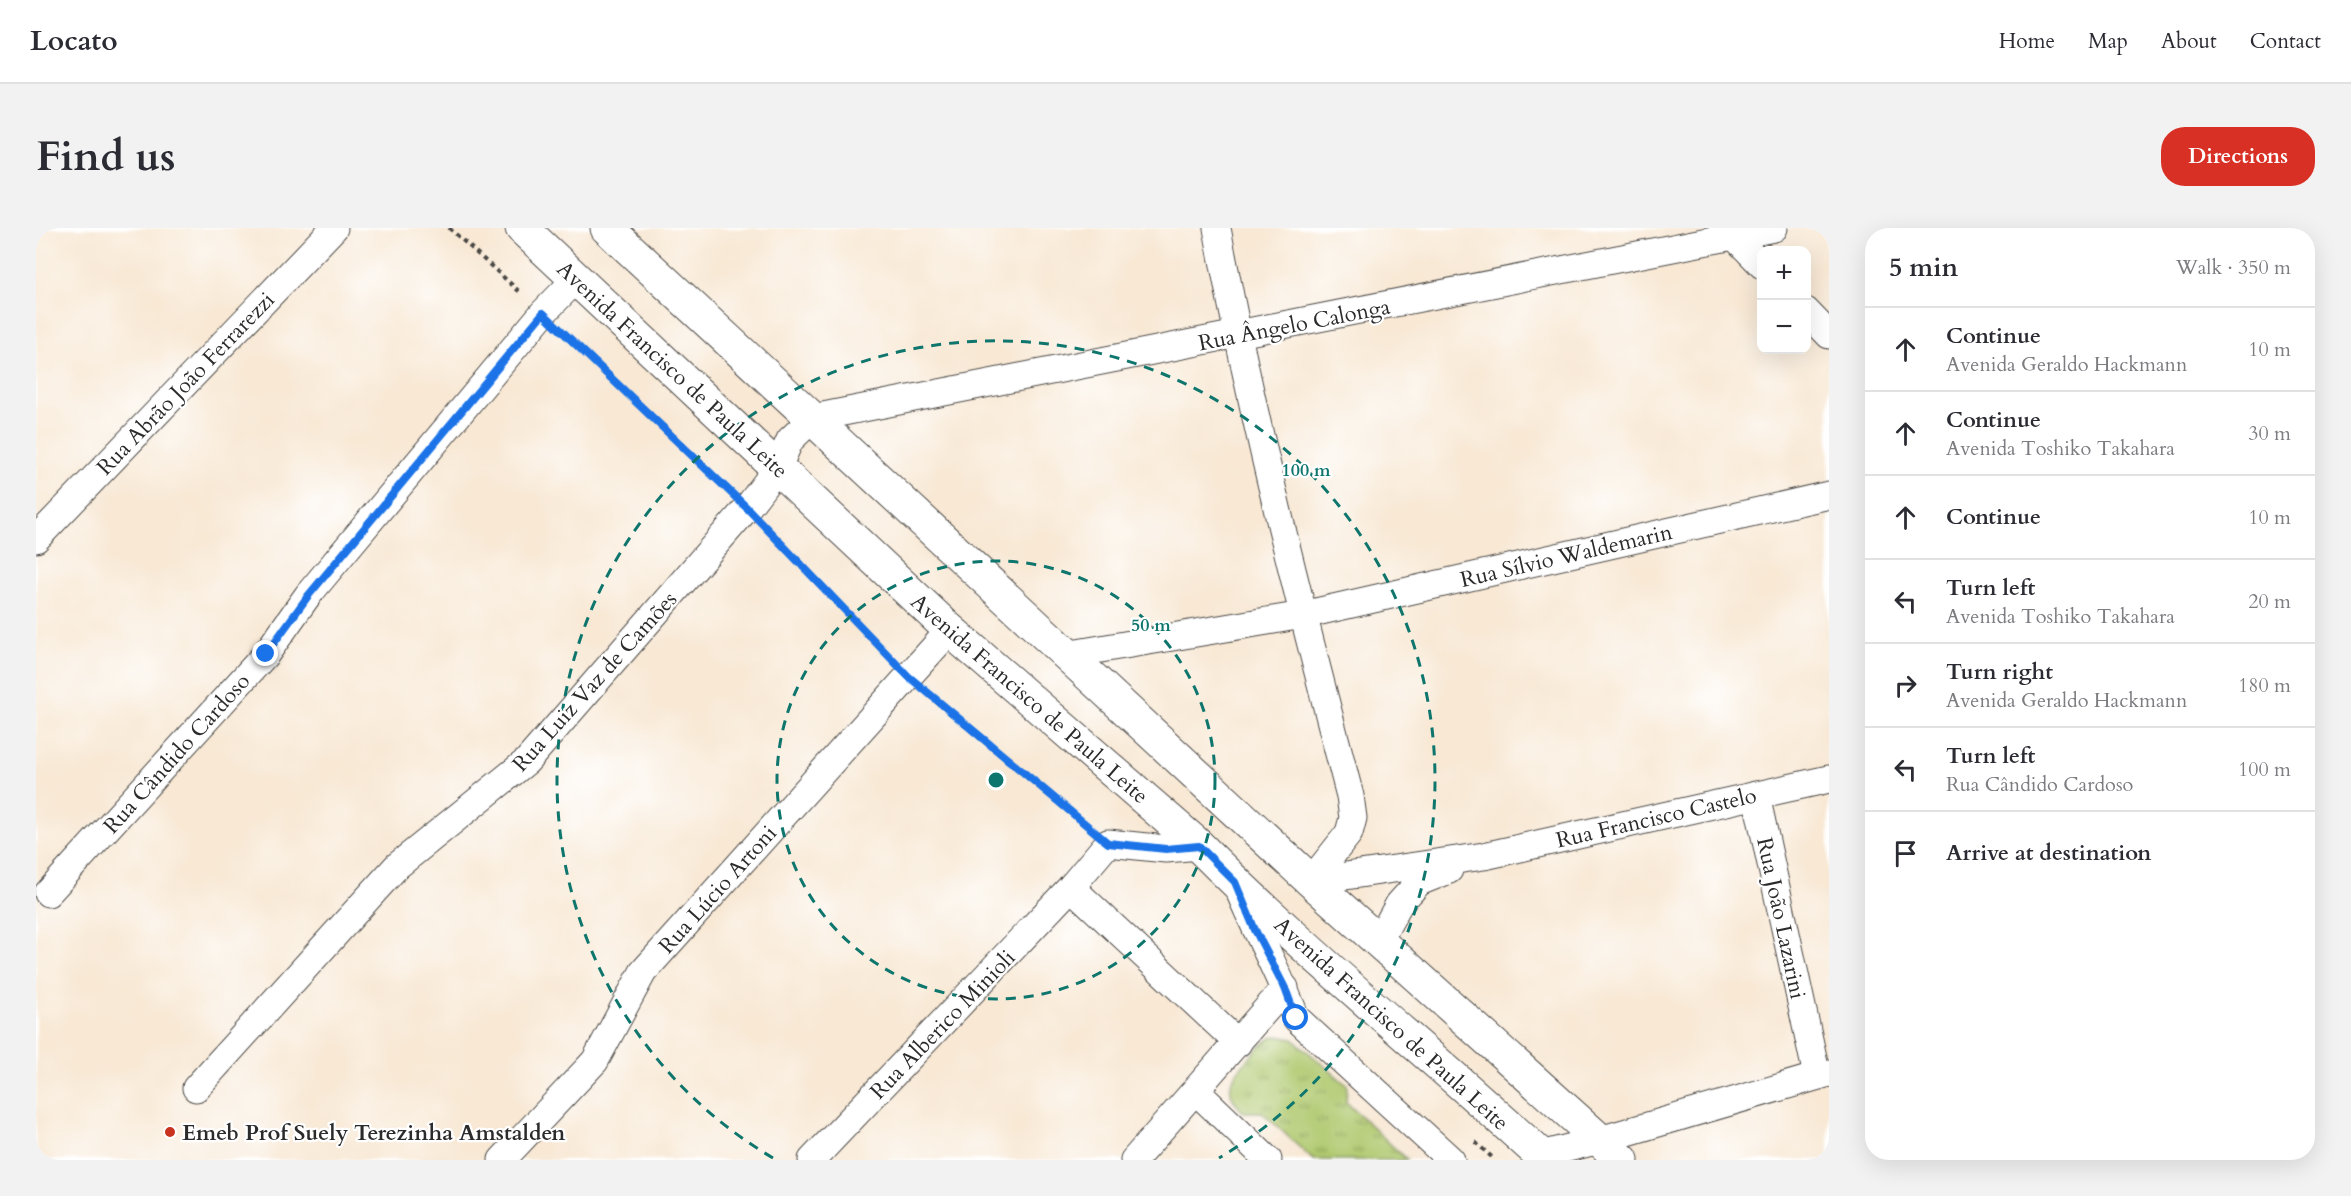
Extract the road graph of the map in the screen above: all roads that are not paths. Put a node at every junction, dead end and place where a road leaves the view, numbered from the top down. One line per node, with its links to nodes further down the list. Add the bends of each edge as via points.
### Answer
1 (334, 228): 15 (street, Rua Abrão João Ferrarezzi)
2 (522, 228): 8 (main road, Avenida Francisco de Paula Leite)
3 (607, 228): 12 (main road)
4 (1217, 228): 11 (street)
5 (1774, 228): 6 (street, Rua Ângelo Calonga)
6 (1735, 237): 7 (street); 11 (street, Rua Ângelo Calonga)
7 (1757, 261)
8 (577, 278): 13 (main road, Avenida Francisco de Paula Leite); 26 (street, Rua Cândido Cardoso, via 543,313 308,596 266,654)
9 (1811, 316): 10 (street)
10 (1829, 335)
11 (1237, 336): 12 (street, Rua Ângelo Calonga); 16 (street)
12 (813, 418): 13 (street, Rua Luiz Vaz de Camões, via 790,440); 18 (main road)
13 (778, 467): 17 (main road, Avenida Francisco de Paula Leite); 31 (street, Rua Luiz Vaz de Camões, via 747,508 527,760 397,866)
14 (1829, 495): 16 (street, Rua Sílvio Waldemarin)
15 (36, 539)
16 (1303, 615): 18 (street, Rua Sílvio Waldemarin); 23 (street, via 1353,818 1349,833)
17 (950, 630): 21 (main road, Avenida Francisco de Paula Leite); 35 (street, Rua Lúcio Artoni, via 643,972 595,1061)
18 (1065, 655): 23 (main road)
19 (1829, 779): 20 (street, Rua Francisco Castelo)
20 (1756, 795): 22 (street, Rua Francisco Castelo); 30 (street, Rua João Lazarini)
21 (1199, 846): 24 (main road, Avenida Francisco de Paula Leite); 25 (street, Rua Alberico Minioli, via 1166,849 1108,843)
22 (1484, 856): 23 (street, Rua Francisco Castelo); 27 (street, Rua Francisco Castelo, via 1419,882 1399,904)
23 (1311, 881): 27 (main road)
24 (1235, 882): 28 (street); 34 (main road, Avenida Francisco de Paula Leite)
25 (1071, 887): 29 (street); 36 (street, Rua Alberico Minioli)
26 (48, 893)
27 (1379, 940): 33 (main road)
28 (1285, 988): 29 (street); 39 (street, via 1296,1018)
29 (1238, 1043): 32 (street)
30 (1823, 1074): 33 (street)
31 (196, 1088)
32 (1196, 1091): 37 (street); 38 (street)
33 (1611, 1150): 34 (street)
34 (1543, 1157)
35 (502, 1160)
36 (812, 1160)
37 (1134, 1160)
38 (1268, 1160)
39 (1451, 1160)

